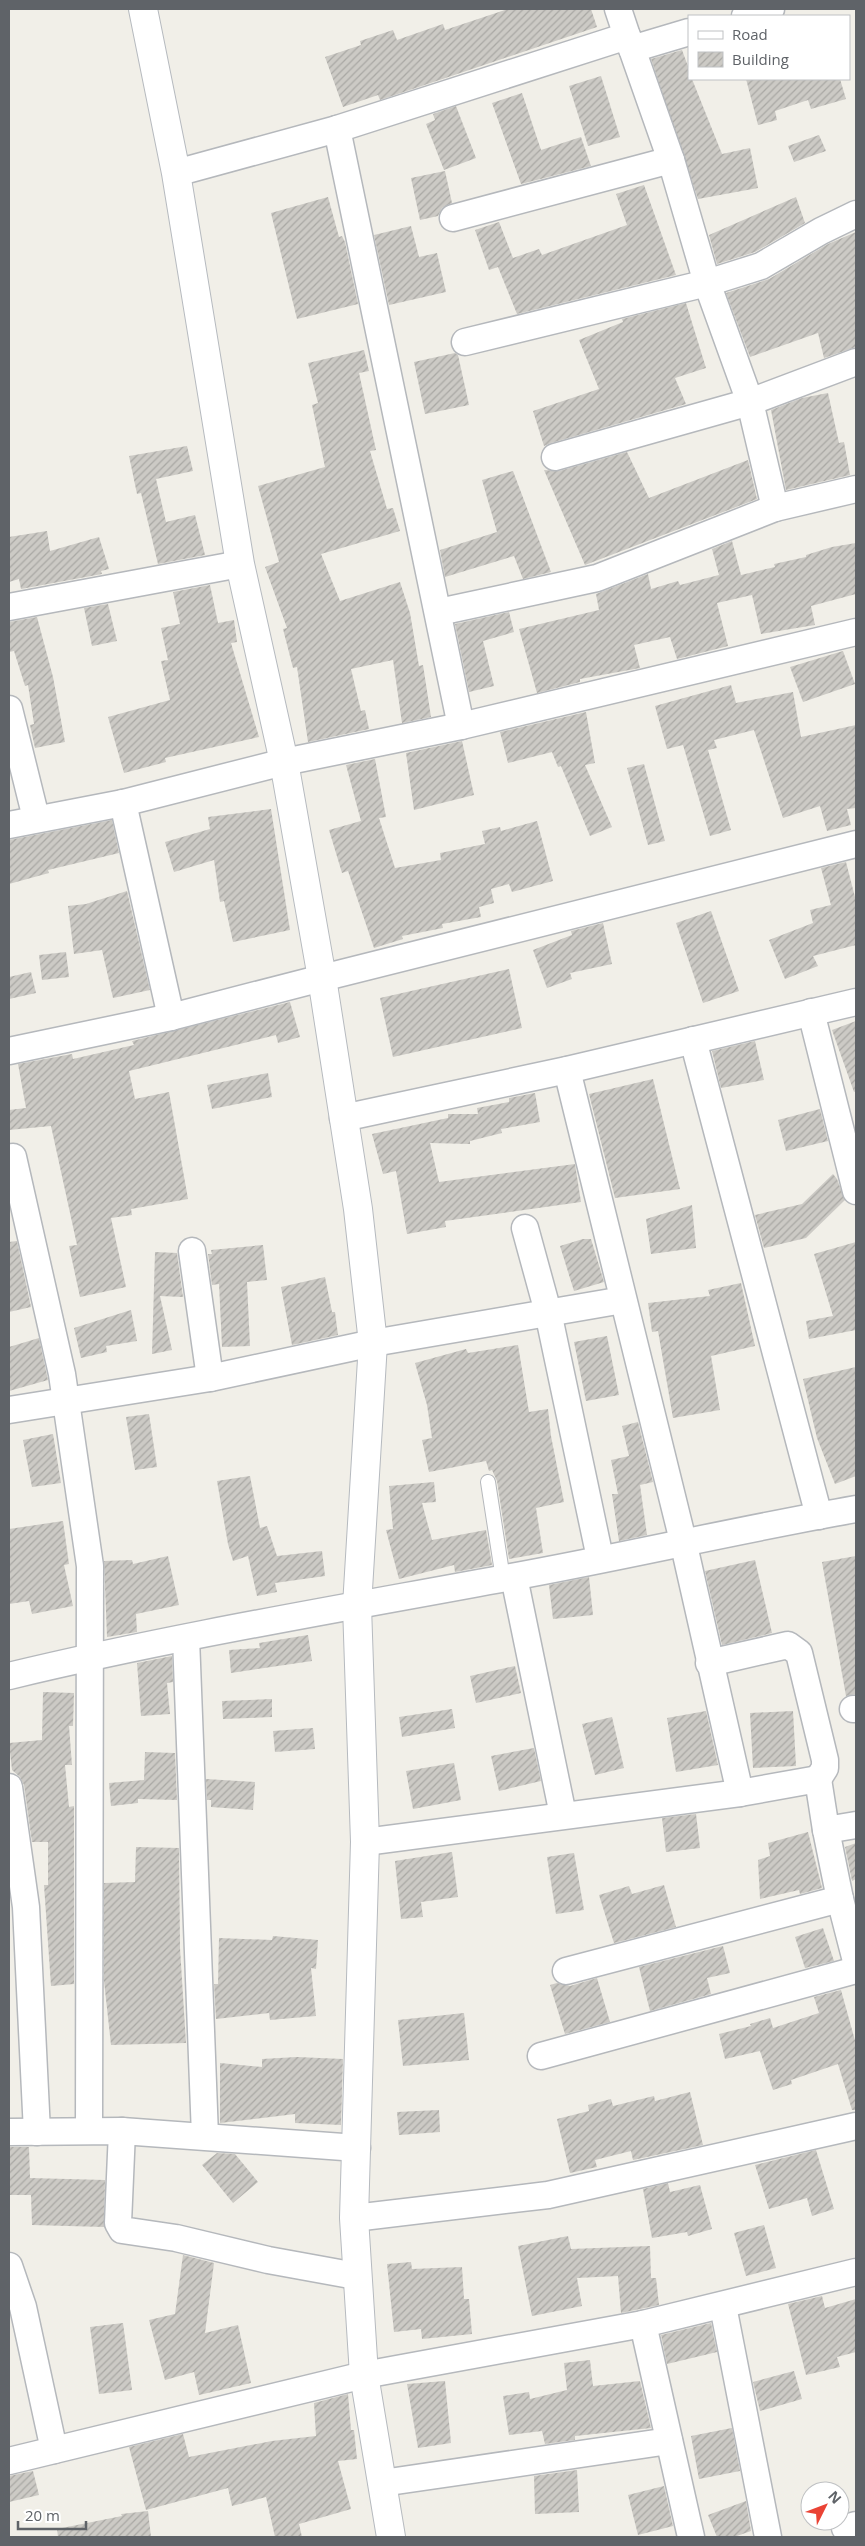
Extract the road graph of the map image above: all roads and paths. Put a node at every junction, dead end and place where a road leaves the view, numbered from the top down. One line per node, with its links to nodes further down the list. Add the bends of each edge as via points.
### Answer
1 (144, 9): 9 (street)
2 (618, 9): 6 (street)
3 (771, 9): 4 (street)
4 (749, 15)
5 (688, 32): 6 (street)
6 (629, 42): 7 (street); 8 (street)
7 (338, 129): 9 (street); 21 (street)
8 (671, 160): 11 (street); 12 (street)
9 (176, 173): 19 (street)
10 (856, 214): 12 (street, via 761,266)
11 (453, 218)
12 (707, 283): 13 (street); 15 (street)
13 (465, 342)
14 (856, 362): 15 (street)
15 (750, 402): 16 (street); 18 (street)
16 (555, 457)
17 (856, 490): 18 (street)
18 (775, 508): 21 (street, via 597,578)
19 (240, 564): 20 (street); 25 (street)
20 (9, 607)
21 (439, 612): 24 (street)
22 (856, 632): 24 (street)
23 (9, 709): 27 (street)
24 (461, 726): 25 (street)
25 (284, 762): 26 (street); 30 (street)
26 (123, 803): 27 (street); 33 (street)
27 (36, 818): 28 (street)
28 (9, 825)
29 (856, 844): 30 (street)
30 (322, 978): 33 (street); 37 (street)
31 (856, 1002): 32 (street)
32 (811, 1012): 34 (street); 39 (street)
33 (170, 1017): 35 (street)
34 (692, 1040): 36 (street); 50 (street)
35 (9, 1051)
36 (567, 1070): 37 (street); 42 (street)
37 (343, 1118): 44 (street, via 358,1208)
38 (13, 1157): 46 (street, via 62,1374)
39 (856, 1192)
40 (525, 1228): 43 (street)
41 (192, 1251): 45 (street)
42 (623, 1300): 43 (street); 51 (street)
43 (548, 1312): 44 (street); 52 (street)
44 (373, 1343): 45 (street); 54 (street)
45 (210, 1378): 46 (street)
46 (65, 1401): 47 (street); 56 (street, via 90,1566)
47 (9, 1410)
48 (488, 1482): 53 (lane)
49 (856, 1509): 50 (street)
50 (819, 1516): 51 (street)
51 (683, 1541): 52 (street); 57 (street)
52 (600, 1558): 53 (street)
53 (508, 1578): 54 (street); 62 (street)
54 (357, 1606): 55 (street); 65 (street)
55 (186, 1638): 56 (street); 76 (street)
56 (91, 1656): 58 (street); 72 (street)
57 (710, 1663): 59 (street, via 788,1646 799,1653 825,1760 825,1768); 61 (street)
58 (9, 1676)
59 (818, 1780): 61 (street); 64 (street)
60 (9, 1787): 75 (street, via 26,1907)
61 (740, 1793): 62 (street)
62 (562, 1815): 65 (street)
63 (856, 1825): 64 (street)
64 (826, 1830): 66 (street)
65 (365, 1842): 77 (street)
66 (840, 1899): 67 (street); 69 (street)
67 (856, 1961)
68 (856, 1970): 70 (street)
69 (566, 1971)
70 (541, 2056)
71 (856, 2126): 78 (street, via 548,2195)
72 (89, 2130): 73 (street); 75 (street)
73 (122, 2131): 76 (street); 81 (street, via 118,2223 122,2230 186,2240 268,2260)
74 (9, 2132): 75 (street)
75 (37, 2132)
76 (205, 2136): 77 (street)
77 (357, 2148): 78 (street)
78 (354, 2218): 81 (street)
79 (9, 2266): 86 (street, via 23,2306)
80 (856, 2272): 82 (street)
81 (356, 2276): 84 (street)
82 (724, 2306): 83 (street); 91 (street)
83 (643, 2324): 84 (street); 85 (street)
84 (364, 2375): 86 (street); 88 (street)
85 (669, 2441): 88 (street); 90 (street)
86 (54, 2450): 87 (street)
87 (9, 2460)
88 (382, 2483): 89 (street)
89 (391, 2537)
90 (691, 2537)
91 (768, 2537)

